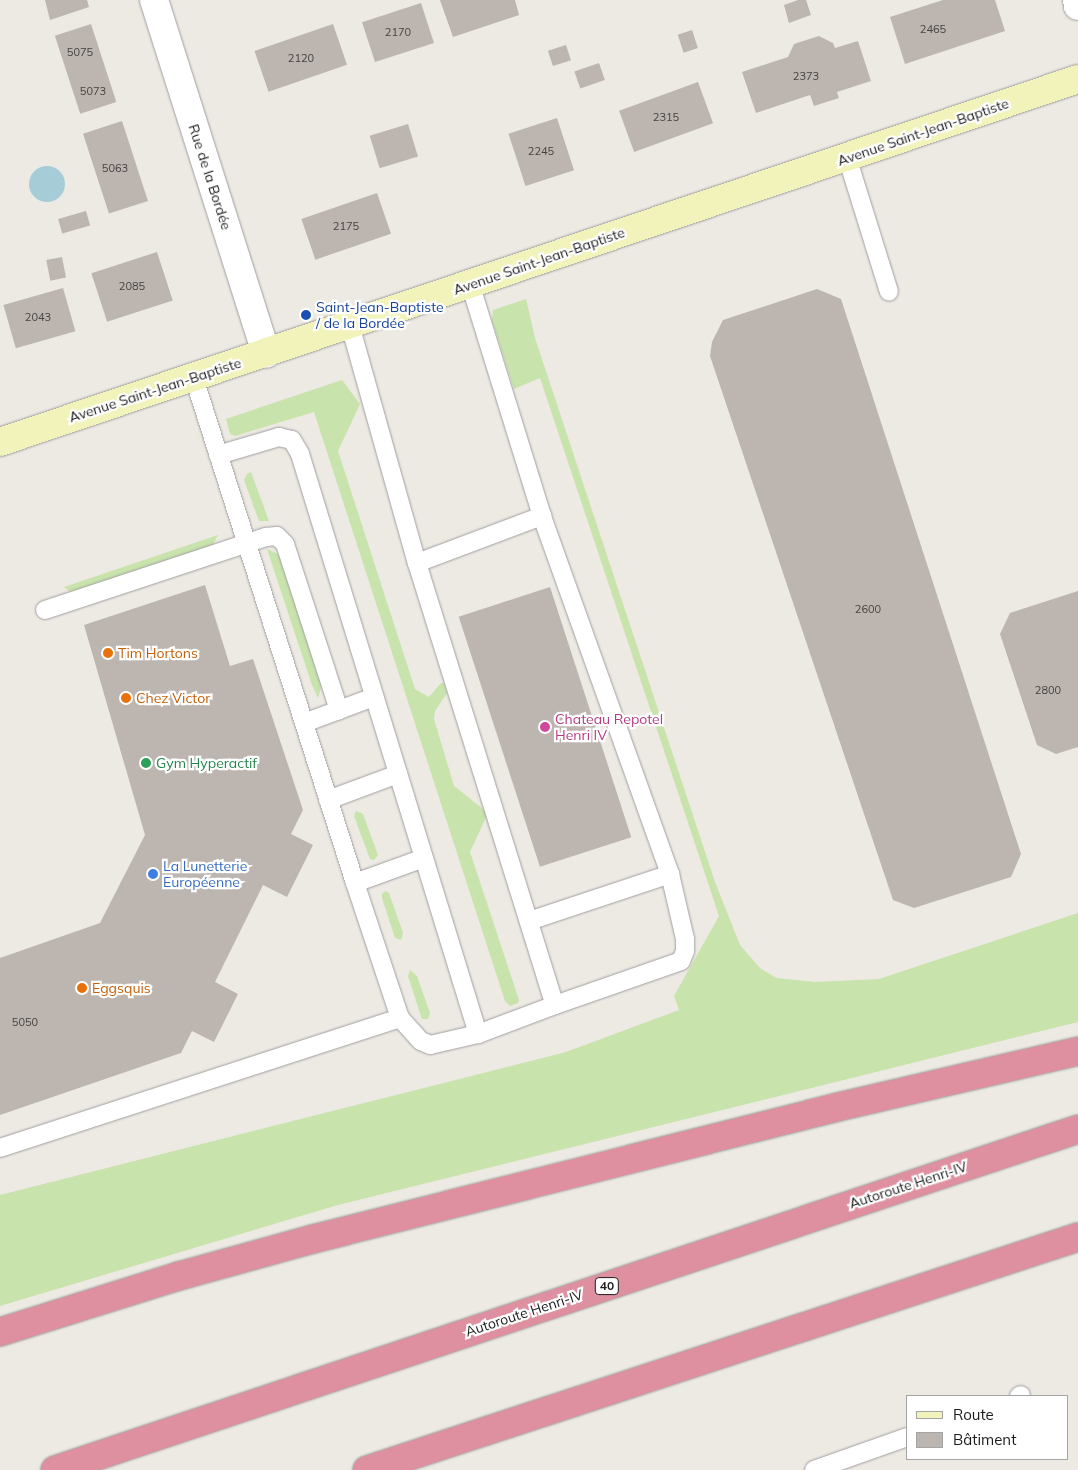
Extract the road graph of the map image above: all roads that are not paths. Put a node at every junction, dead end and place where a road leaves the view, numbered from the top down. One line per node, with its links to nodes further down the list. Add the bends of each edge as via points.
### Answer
1 (154, 0): 9 (street, Rue de la Bordée)
2 (1077, 0): 3 (street)
3 (1078, 6)
4 (1078, 79): 5 (street, Avenue Saint-Jean-Baptiste)
5 (847, 158): 6 (street, Avenue Saint-Jean-Baptiste); 7 (lane)
6 (470, 284): 8 (street, Avenue Saint-Jean-Baptiste); 13 (lane)
7 (889, 292)
8 (350, 325): 9 (street, Avenue Saint-Jean-Baptiste); 15 (lane)
9 (266, 354): 10 (street, Avenue Saint-Jean-Baptiste)
10 (194, 378): 11 (street, Avenue Saint-Jean-Baptiste); 12 (lane)
11 (0, 442)
12 (218, 455): 14 (lane); 17 (lane, via 279,437 292,440 300,454)
13 (542, 516): 15 (lane); 23 (lane)
14 (247, 544): 16 (lane); 18 (lane, via 277,536 285,544); 19 (lane)
15 (417, 562): 25 (lane)
16 (45, 610)
17 (374, 697): 18 (lane); 20 (lane)
18 (339, 710): 19 (lane)
19 (304, 723): 21 (lane)
20 (398, 774): 21 (lane); 22 (lane)
21 (328, 800): 24 (lane)
22 (424, 858): 24 (lane); 28 (lane)
23 (670, 874): 25 (lane); 26 (lane, via 685,939 685,951 680,961)
24 (355, 883): 27 (lane)
25 (529, 921): 26 (lane)
26 (554, 1005): 28 (lane)
27 (400, 1018): 28 (lane, via 421,1041 430,1045); 31 (lane)
28 (478, 1034)
29 (1078, 1050): 33 (highway, via 313,1239 178,1276)
30 (1078, 1128): 35 (highway, Autoroute Henri-IV / 40)
31 (0, 1148)
32 (1078, 1237): 36 (highway)
33 (0, 1332)
34 (906, 1437): 37 (lane)
35 (55, 1470)
36 (368, 1470)
37 (814, 1470)

